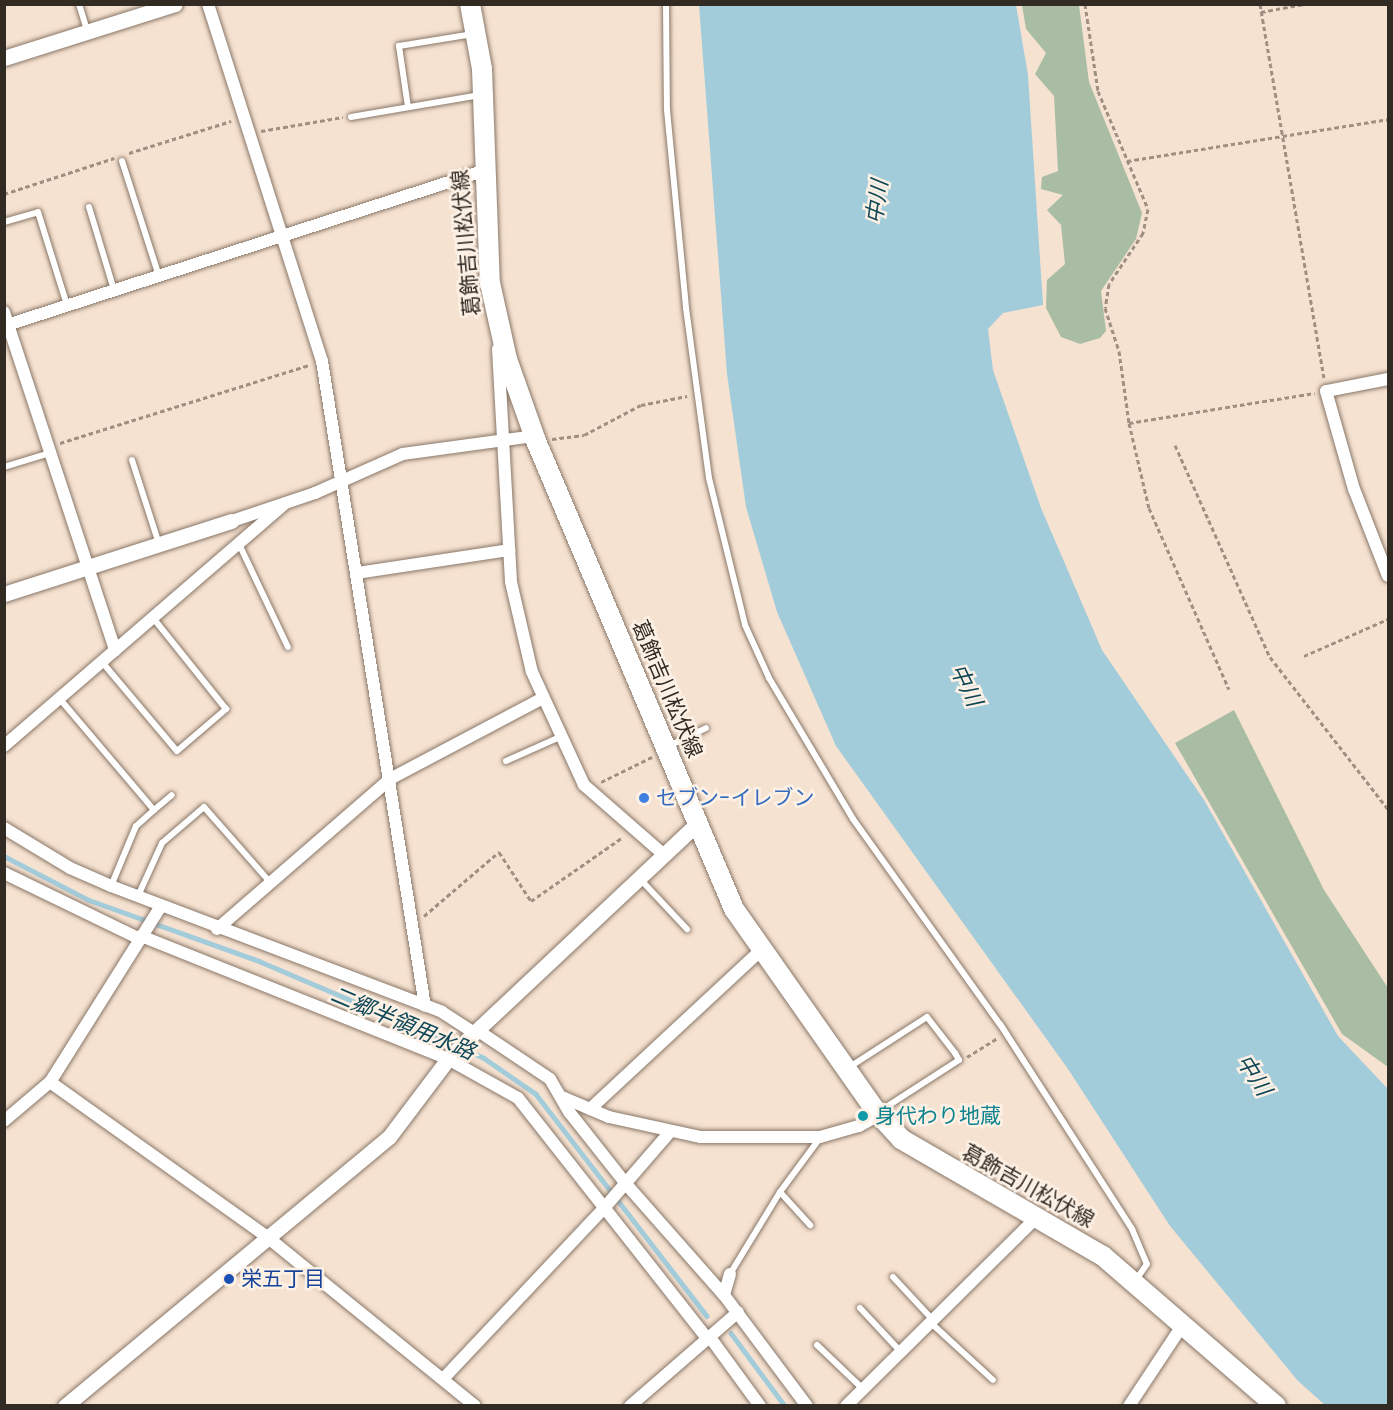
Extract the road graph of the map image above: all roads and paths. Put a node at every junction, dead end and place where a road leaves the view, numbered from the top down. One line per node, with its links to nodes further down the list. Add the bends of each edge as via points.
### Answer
1 (79, 4): 10 (lane)
2 (175, 4): 10 (street)
3 (208, 4): 17 (street)
4 (470, 4): 11 (main road, 葛飾吉川松伏線)
5 (666, 4): 34 (lane, via 673,197)
6 (1085, 4): 20 (path, via 1098,91)
7 (1260, 4): 9 (path)
8 (1304, 4): 9 (path)
9 (1261, 12): 18 (path)
10 (88, 32): 12 (street)
11 (476, 33): 13 (main road, 葛飾吉川松伏線); 14 (lane, via 399,46)
12 (5, 57)
13 (483, 94): 14 (lane); 21 (main road, 葛飾吉川松伏線)
14 (408, 107): 15 (lane)
15 (351, 117): 17 (path)
16 (1389, 119): 18 (path)
17 (249, 132): 24 (street)
18 (1283, 135): 20 (path); 33 (path)
19 (122, 161): 25 (lane)
20 (1126, 162): 35 (path, via 1148,209 1143,233 1109,284 1106,308 1119,351)
21 (483, 171): 24 (street); 29 (main road, 葛飾吉川松伏線, via 486,245)
22 (88, 207): 26 (lane)
23 (4, 222): 27 (lane, via 38,212)
24 (283, 236): 25 (street); 42 (street, via 322,361)
25 (159, 276): 26 (street)
26 (114, 290): 27 (street)
27 (67, 305): 30 (street)
28 (4, 312): 30 (street)
29 (496, 321): 36 (main road, 葛飾吉川松伏線); 37 (street)
30 (7, 325): 39 (street)
31 (316, 363): 39 (path)
32 (1389, 379): 33 (street)
33 (1326, 391): 35 (path); 50 (street, via 1354,489)
34 (698, 394): 36 (path, via 641,405 584,435); 88 (lane, via 708,478 737,599 760,658 853,819)
35 (1129, 423): 58 (path, via 1149,508)
36 (536, 439): 37 (street); 64 (main road, 葛飾吉川松伏線)
37 (502, 442): 42 (street, via 403,454); 47 (street)
38 (1175, 445): 69 (path, via 1270,657)
39 (50, 449): 41 (lane); 48 (street)
40 (132, 460): 45 (lane)
41 (4, 467)
42 (342, 482): 43 (street); 49 (street)
43 (284, 504): 44 (street); 46 (street)
44 (232, 521): 45 (street)
45 (159, 544): 48 (street)
46 (239, 544): 52 (street); 54 (lane)
47 (509, 550): 49 (street); 60 (street, via 511,582 532,672)
48 (87, 567): 51 (street); 55 (street)
49 (357, 573): 66 (street)
50 (1389, 576)
51 (4, 594)
52 (153, 618): 55 (street); 57 (lane, via 226,710 177,750)
53 (1389, 619): 56 (path)
54 (288, 647)
55 (115, 650): 57 (street)
56 (1304, 656)
57 (102, 662): 59 (street)
58 (1229, 689)
59 (59, 698): 63 (street); 70 (lane)
60 (543, 698): 62 (street); 66 (street)
61 (706, 728): 64 (lane)
62 (560, 737): 65 (lane); 67 (street)
63 (4, 746)
64 (666, 748): 67 (path); 71 (main road, 葛飾吉川松伏線)
65 (506, 760)
66 (390, 778): 77 (street); 81 (street)
67 (588, 789): 73 (street)
68 (172, 795): 70 (lane)
69 (1389, 809)
70 (154, 810): 78 (lane, via 136,826)
71 (698, 823): 74 (street); 85 (main road, 葛飾吉川松伏線, via 734,909)
72 (4, 828): 78 (street, via 70,868)
73 (635, 830): 74 (street); 81 (path, via 531,900 499,852 419,920)
74 (662, 854): 76 (street)
75 (4, 873): 84 (street)
76 (638, 877): 83 (lane); 87 (street)
77 (271, 882): 79 (lane, via 204,807 162,843); 82 (street)
78 (111, 886): 79 (street)
79 (138, 896): 80 (street)
80 (161, 906): 82 (street); 84 (street)
81 (412, 921): 86 (street)
82 (217, 929): 86 (street, via 310,959)
83 (687, 929)
84 (141, 936): 89 (street); 92 (street)
85 (760, 951): 91 (main road, 葛飾吉川松伏線); 94 (street)
86 (425, 1006): 87 (street)
87 (476, 1031): 89 (street); 93 (street, via 540,1070)
88 (1006, 1032): 90 (path); 107 (lane, via 1132,1229 1147,1264)
89 (448, 1059): 101 (street, via 524,1102); 104 (street, via 389,1137)
90 (959, 1060): 91 (lane, via 927,1017); 95 (lane)
91 (847, 1069): 95 (main road, 葛飾吉川松伏線)
92 (50, 1082): 96 (street); 104 (street)
93 (562, 1097): 94 (street); 99 (street, via 570,1113)
94 (590, 1109): 97 (street)
95 (878, 1114): 98 (street); 102 (main road, 葛飾吉川松伏線, via 916,1150)
96 (4, 1121)
97 (669, 1133): 98 (street, via 701,1137); 99 (street)
98 (820, 1137): 100 (lane)
99 (626, 1184): 101 (street); 108 (street)
100 (780, 1192): 103 (lane); 105 (lane)
101 (605, 1207): 113 (street); 116 (street)
102 (1037, 1217): 107 (main road, 葛飾吉川松伏線); 111 (street)
103 (810, 1226)
104 (266, 1236): 116 (street); 120 (street)
105 (730, 1274): 108 (street)
106 (893, 1277): 111 (lane)
107 (1135, 1281): 112 (main road, 葛飾吉川松伏線)
108 (724, 1295): 110 (street)
109 (860, 1308): 115 (lane)
110 (738, 1312): 113 (street); 123 (street)
111 (932, 1322): 115 (street); 117 (lane)
112 (1184, 1323): 125 (street); 126 (main road, 葛飾吉川松伏線)
113 (708, 1337): 121 (street); 122 (street)
114 (817, 1345): 118 (lane)
115 (901, 1352): 118 (street)
116 (443, 1379): 119 (street)
117 (993, 1380)
118 (863, 1389): 124 (street)
119 (467, 1403)
120 (65, 1406)
121 (630, 1406)
122 (760, 1406)
123 (807, 1406)
124 (846, 1406)
125 (1129, 1406)
126 (1276, 1406)

